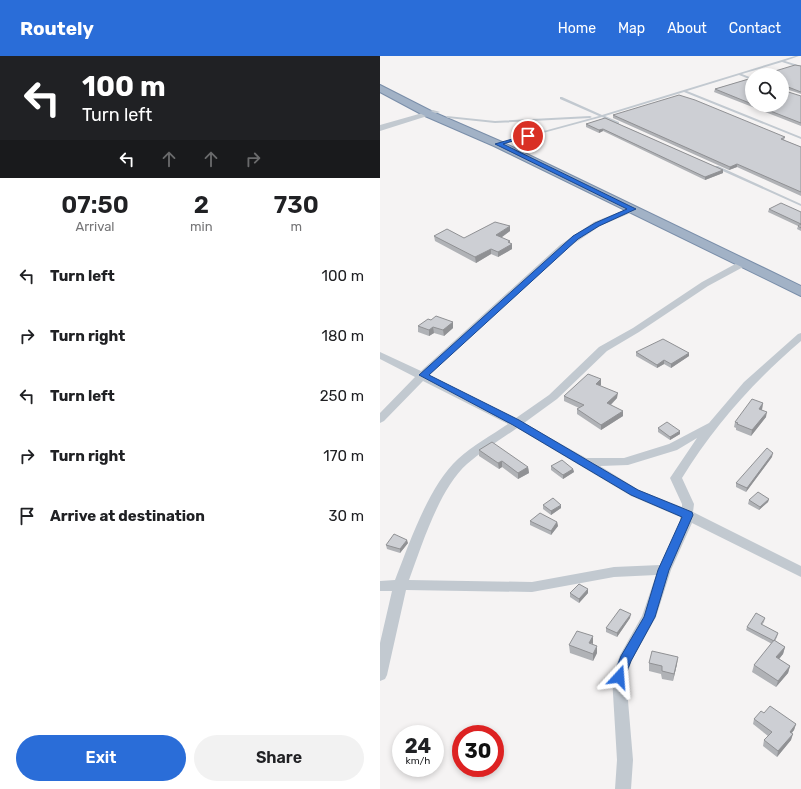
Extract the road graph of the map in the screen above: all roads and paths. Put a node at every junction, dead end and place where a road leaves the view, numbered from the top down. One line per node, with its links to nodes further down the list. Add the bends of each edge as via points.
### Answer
1 (798, 56): 2 (lane)
2 (783, 61): 3 (lane); 4 (lane)
3 (801, 67)
4 (739, 74): 5 (lane); 8 (lane)
5 (745, 76)
6 (380, 85): 10 (highway)
7 (380, 88): 10 (highway)
8 (684, 91): 11 (lane); 15 (lane)
9 (561, 98): 11 (lane)
10 (433, 113): 12 (highway); 14 (street); 16 (highway)
11 (602, 116): 12 (lane, via 495,122); 13 (lane); 16 (lane)
12 (448, 117): 16 (highway)
13 (624, 126)
14 (380, 128)
15 (801, 138)
16 (498, 144): 19 (highway)
17 (709, 164): 18 (lane)
18 (801, 205)
19 (632, 209): 20 (highway); 24 (street, via 597,224 575,238)
20 (742, 264): 21 (highway); 26 (street, via 705,284 603,349 553,397)
21 (801, 292)
22 (801, 336): 27 (street, via 748,383)
23 (380, 355): 24 (street)
24 (423, 375): 25 (street); 26 (street)
25 (380, 419)
26 (516, 422): 28 (street); 32 (street, via 463,461 450,476 426,518)
27 (713, 424): 28 (street, via 673,447 624,462); 29 (street, via 676,478 688,504)
28 (584, 462): 29 (street, via 635,493)
29 (688, 515): 30 (street); 31 (street)
30 (664, 570): 32 (street, via 614,572 532,587); 35 (street, via 649,617 621,668 619,677 626,760)
31 (801, 572)
32 (400, 585): 33 (street); 34 (street)
33 (380, 586)
34 (380, 675)
35 (623, 789)

